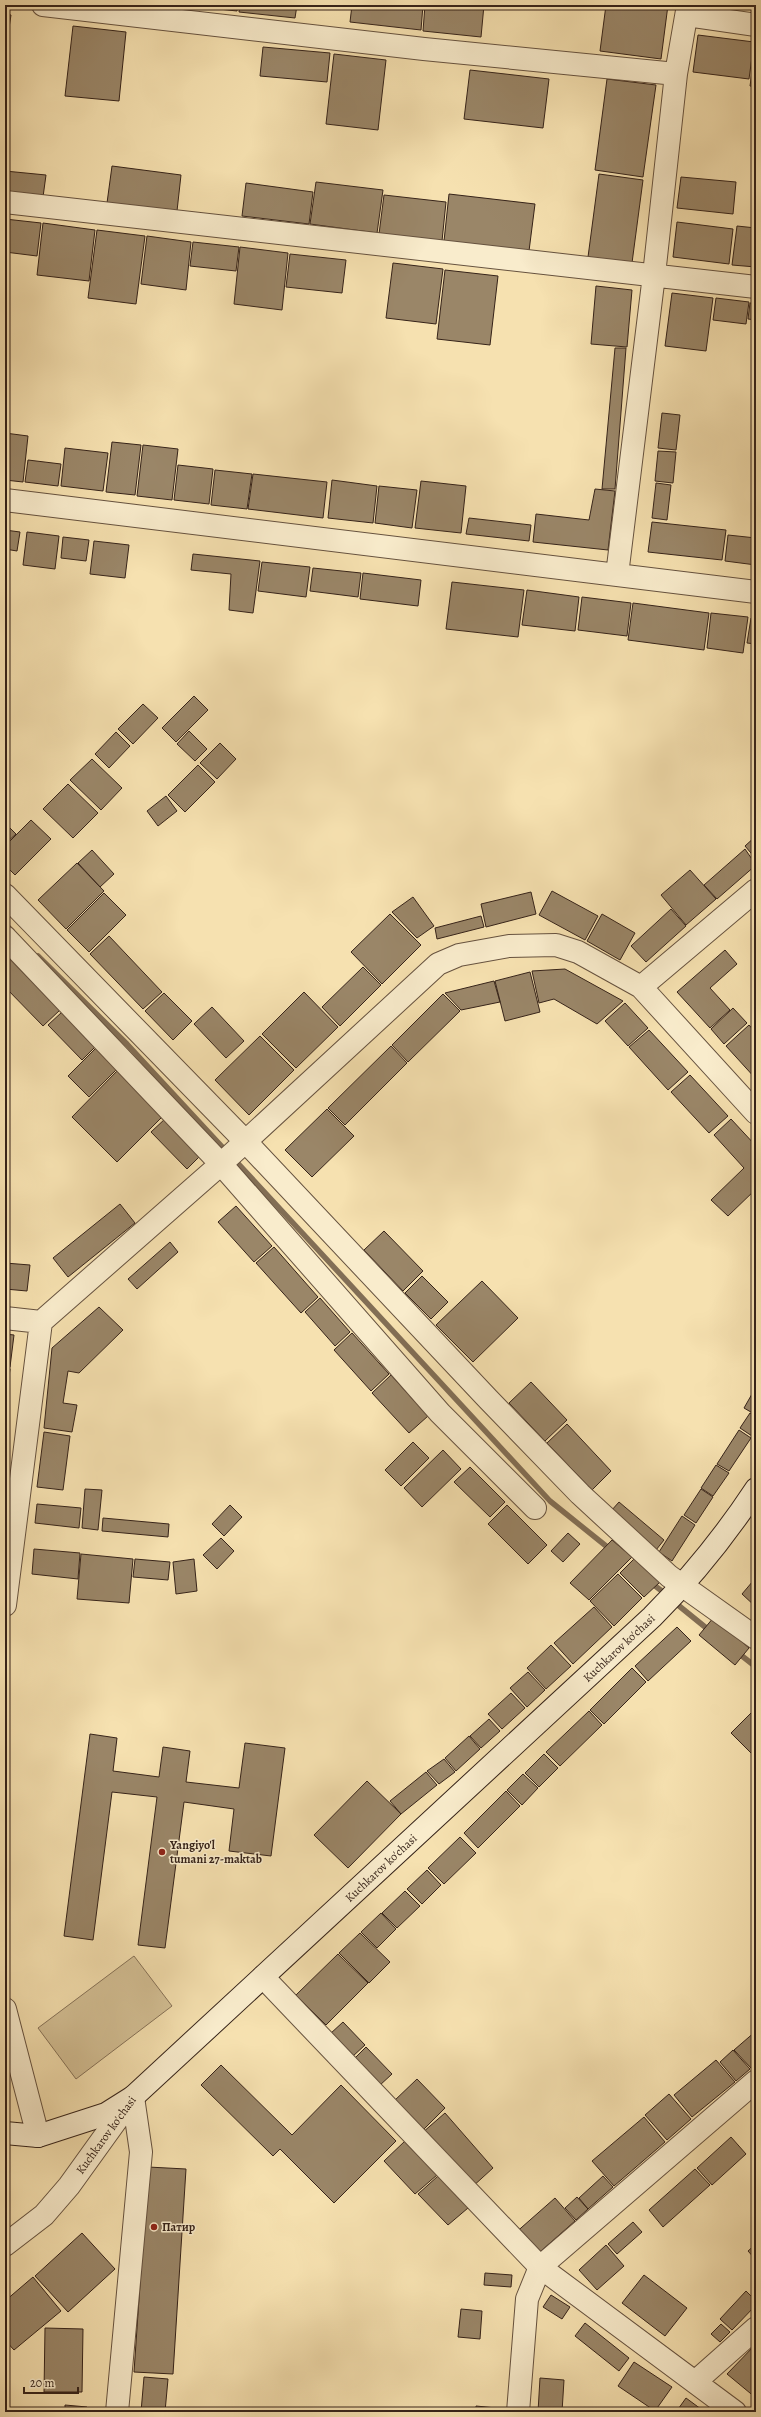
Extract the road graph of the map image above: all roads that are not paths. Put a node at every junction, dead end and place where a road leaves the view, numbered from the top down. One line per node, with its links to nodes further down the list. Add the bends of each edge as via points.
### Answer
1 (43, 5): 4 (street, via 408,47)
2 (687, 10): 3 (street); 4 (street)
3 (756, 25)
4 (676, 74): 6 (street)
5 (5, 202): 6 (street)
6 (654, 275): 7 (street); 9 (street)
7 (756, 287)
8 (5, 500): 9 (street)
9 (617, 575): 10 (street)
10 (756, 592)
11 (756, 890): 14 (street)
12 (5, 895): 16 (street)
13 (5, 937): 17 (street)
14 (641, 987): 15 (street); 16 (street, via 578,952 556,945 509,946 459,955 438,964 424,976)
15 (756, 1113)
16 (244, 1142): 17 (street); 22 (street, via 580,1494 669,1576)
17 (222, 1163): 19 (street); 21 (street, via 440,1413)
18 (5, 1318): 19 (street)
19 (41, 1322): 23 (street)
20 (756, 1489): 22 (street, Kuchkarov ko'chasi, via 720,1542)
21 (534, 1508)
22 (683, 1585): 24 (street); 25 (street, Kuchkarov ko'chasi, via 652,1617)
23 (5, 1605)
24 (756, 1638)
25 (263, 1977): 28 (street, Kuchkarov ko'chasi); 32 (street)
26 (5, 2009): 30 (street)
27 (756, 2081): 32 (street)
28 (133, 2097): 30 (street, via 106,2114); 31 (street, Kuchkarov ko'chasi, via 69,2186 44,2215); 35 (street, via 141,2152)
29 (5, 2133): 30 (street)
30 (38, 2136)
31 (5, 2245)
32 (540, 2267): 34 (street); 36 (street, via 527,2299)
33 (756, 2328): 34 (street)
34 (695, 2382): 37 (street)
35 (117, 2412)
36 (518, 2412)
37 (735, 2412)

